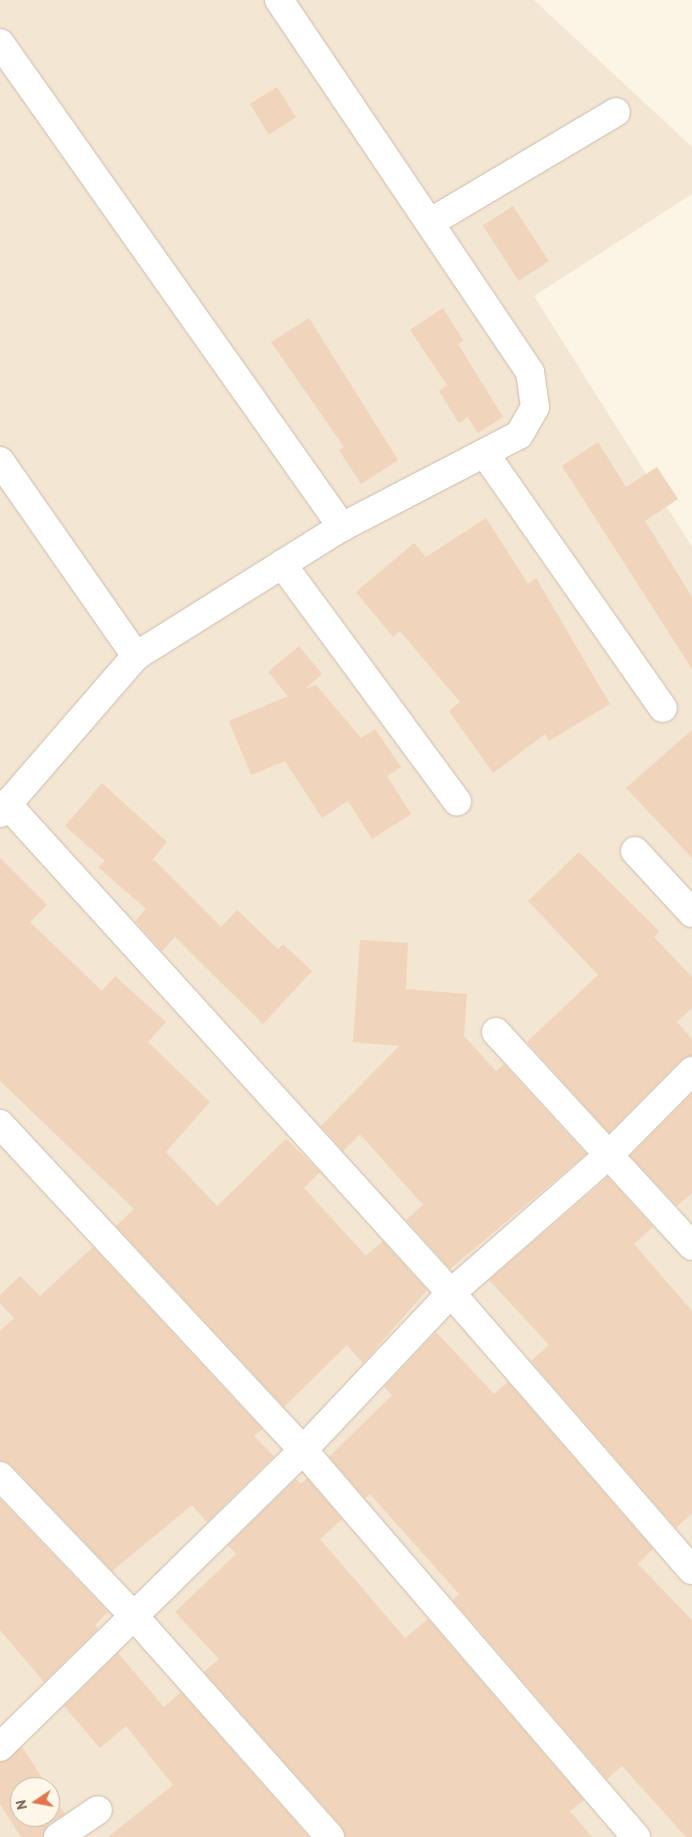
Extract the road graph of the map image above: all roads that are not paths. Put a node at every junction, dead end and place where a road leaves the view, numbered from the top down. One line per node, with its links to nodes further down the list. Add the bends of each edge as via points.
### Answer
1 (285, 2): 4 (street)
2 (0, 43): 7 (street)
3 (616, 112): 4 (street)
4 (431, 222): 5 (street, via 530,372 536,389 535,406 519,435)
5 (486, 454): 7 (street); 10 (street)
6 (0, 461): 9 (street)
7 (342, 527): 8 (street)
8 (282, 564): 9 (street); 11 (street)
9 (136, 656): 12 (street)
10 (664, 708)
11 (457, 801)
12 (3, 808): 20 (street, via 236,1055)
13 (636, 851): 14 (street)
14 (686, 895)
15 (496, 1032): 18 (street)
16 (692, 1071): 18 (street)
17 (0, 1124): 21 (street)
18 (610, 1154): 19 (street); 20 (street)
19 (692, 1246)
20 (451, 1293): 21 (street); 23 (street)
21 (303, 1450): 24 (street); 29 (street)
22 (0, 1476): 24 (street)
23 (692, 1570)
24 (133, 1615): 25 (street); 28 (street)
25 (0, 1747)
26 (98, 1810): 27 (street)
27 (58, 1837)
28 (330, 1837)
29 (636, 1837)

